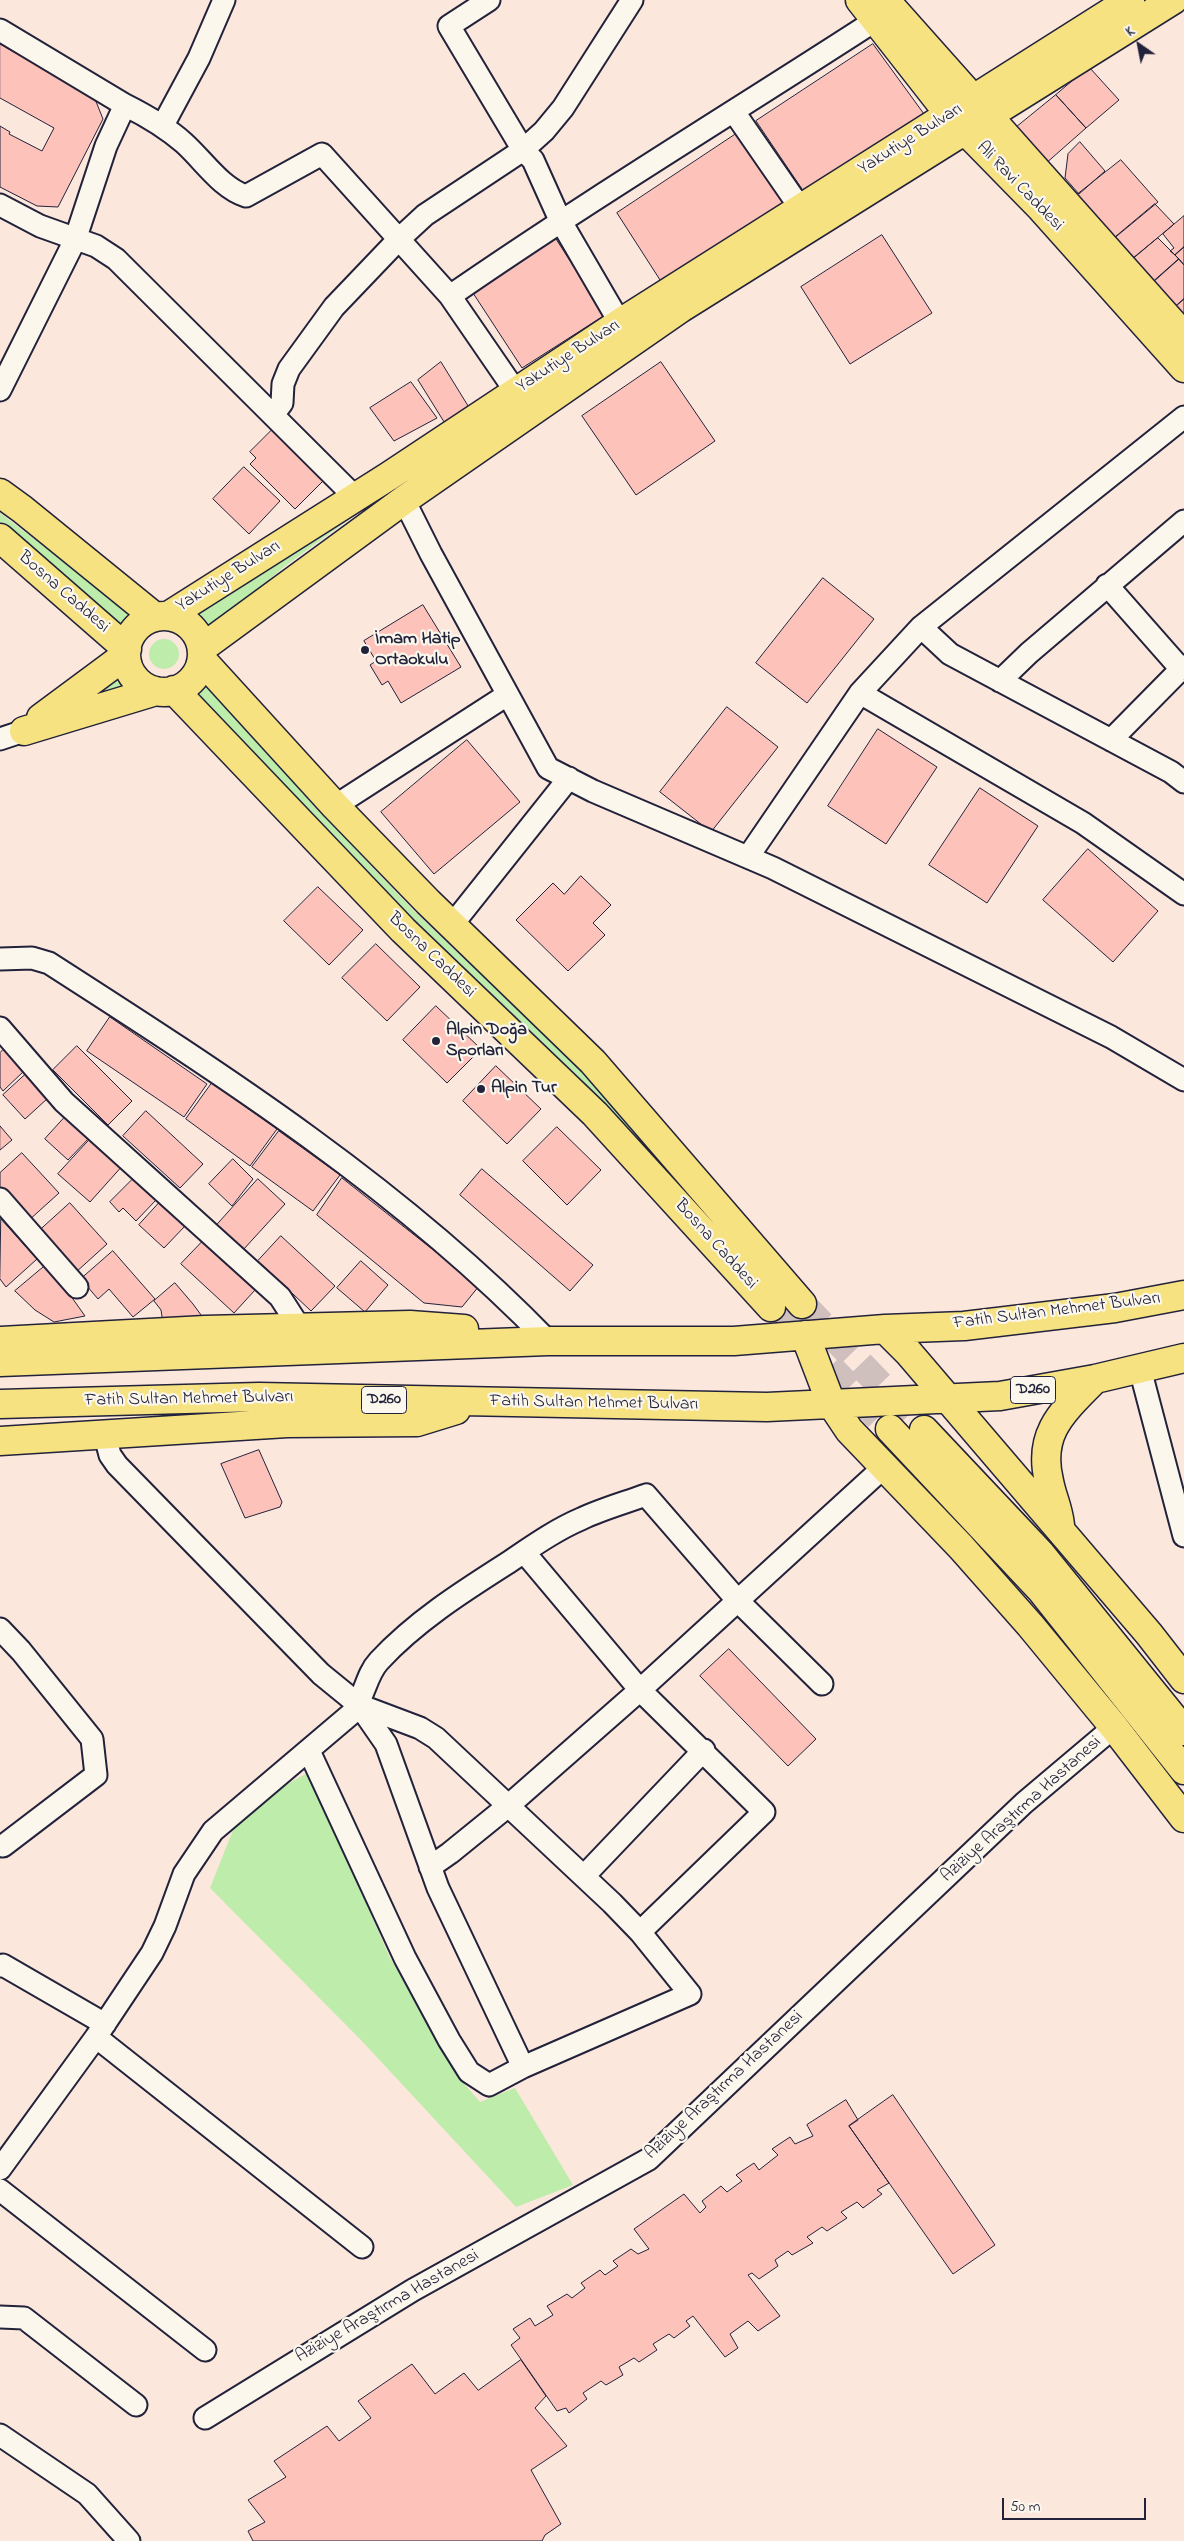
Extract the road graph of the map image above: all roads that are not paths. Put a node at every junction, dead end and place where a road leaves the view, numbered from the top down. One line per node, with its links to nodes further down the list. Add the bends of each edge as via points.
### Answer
1 (224, 0): 11 (street, via 199,58)
2 (489, 0): 12 (street, via 449,26)
3 (632, 0): 12 (street, via 563,108)
4 (1130, 0): 10 (main road)
5 (1172, 0): 10 (main road)
6 (874, 7): 9 (street); 10 (main road, Ali Ravi Caddesi)
7 (0, 30): 8 (street)
8 (125, 105): 11 (street); 16 (street, via 106,146)
9 (734, 112): 14 (street); 15 (street)
10 (968, 115): 14 (main road, Yakutiye Bulvarı); 20 (main road, Ali Ravi Caddesi); 21 (main road, Ali Ravi Caddesi, via 1040,207); 28 (main road, Yakutiye Bulvarı)
11 (163, 125): 17 (street, via 227,186 246,196 322,154)
12 (523, 150): 15 (street, via 533,160); 17 (street, via 425,215)
13 (0, 205): 16 (street)
14 (801, 209): 19 (main road, Yakutiye Bulvarı)
15 (560, 220): 18 (street); 19 (street)
16 (75, 240): 22 (street); 24 (street, via 96,246 116,259)
17 (398, 240): 18 (street); 24 (street, via 334,307 289,370 282,403)
18 (450, 296): 23 (street)
19 (620, 323): 23 (main road, Yakutiye Bulvarı)
20 (1184, 336)
21 (1184, 368)
22 (0, 390)
23 (516, 392): 27 (main road, Yakutiye Bulvarı)
24 (272, 415): 27 (street)
25 (1184, 417): 33 (street)
26 (0, 493): 32 (main road)
27 (355, 497): 32 (main road, Yakutiye Bulvarı)
28 (404, 500): 35 (main road, Yakutiye Bulvarı); 40 (street)
29 (1184, 521): 31 (street)
30 (3, 548): 34 (main road, Bosna Caddesi)
31 (1107, 585): 36 (street); 37 (street)
32 (161, 616): 34 (main road, via 136,629); 35 (main road, via 180,619 190,626 198,636)
33 (920, 627): 37 (street, via 950,654); 39 (street)
34 (127, 652): 38 (main road, via 129,668 135,678 144,686); 41 (main road)
35 (202, 654): 38 (main road, via 192,679); 45 (main road)
36 (1183, 667): 42 (street)
37 (1000, 682): 42 (street)
38 (165, 691): 41 (main road); 56 (main road, Bosna Caddesi, via 404,930 595,1114)
39 (860, 694): 46 (street); 47 (street, via 1083,823)
40 (507, 695): 44 (street, via 548,768); 45 (street)
41 (12, 735)
42 (1111, 740): 43 (street)
43 (1180, 771)
44 (569, 778): 46 (street); 48 (street)
45 (335, 806): 48 (main road)
46 (748, 857): 51 (street, via 1111,1037)
47 (1184, 894)
48 (452, 925): 55 (main road, via 593,1062)
49 (0, 959): 61 (street, via 32,958 49,963 279,1115 402,1207 515,1306)
50 (0, 1028): 57 (street, via 64,1102 280,1297)
51 (1184, 1080)
52 (0, 1199): 53 (street)
53 (76, 1287)
54 (1184, 1295): 58 (main road, Fatih Sultan Mehmet Bulvarı, via 1041,1318 964,1326)
55 (802, 1304)
56 (771, 1307)
57 (300, 1328): 60 (main road); 61 (main road, via 410,1325 483,1331)
58 (885, 1329): 59 (main road, Fatih Sultan Mehmet Bulvarı); 66 (main road)
59 (805, 1336): 61 (main road, Fatih Sultan Mehmet Bulvarı, via 734,1341); 68 (main road)
60 (0, 1341)
61 (543, 1341): 63 (main road, Fatih Sultan Mehmet Bulvarı)
62 (1184, 1358): 64 (main road, Fatih Sultan Mehmet Bulvarı / D260)
63 (0, 1362)
64 (1140, 1369): 65 (main road, Fatih Sultan Mehmet Bulvarı / D260); 76 (street)
65 (1095, 1380): 66 (main road, Fatih Sultan Mehmet Bulvarı / D260, via 1000,1396); 75 (main road, via 1063,1412 1046,1444 1045,1462 1058,1506)
66 (947, 1399): 68 (main road, Fatih Sultan Mehmet Bulvarı / D260); 75 (main road)
67 (480, 1402): 68 (main road, Fatih Sultan Mehmet Bulvarı / D260, via 748,1407); 69 (main road, Fatih Sultan Mehmet Bulvarı / D260, via 259,1398); 72 (main road, via 417,1422 287,1423)
68 (831, 1403): 74 (main road, via 849,1430)
69 (0, 1404)
70 (890, 1429): 88 (main road, via 1042,1591)
71 (924, 1430): 85 (main road, via 1046,1560)
72 (105, 1436): 73 (main road); 83 (street, via 116,1465 321,1674)
73 (0, 1441)
74 (884, 1467): 78 (street); 84 (main road, via 990,1579)
75 (1060, 1529): 80 (main road)
76 (1184, 1536)
77 (524, 1552): 78 (street, via 580,1519 646,1495); 82 (street); 83 (street, via 457,1596 390,1650 367,1680)
78 (738, 1602): 81 (street); 82 (street)
79 (0, 1629): 91 (street, via 92,1739 96,1775)
80 (1184, 1679)
81 (822, 1684)
82 (640, 1690): 86 (street); 89 (street)
83 (359, 1705): 87 (street); 89 (street, via 420,1728 436,1738); 92 (street, via 386,1744)
84 (1114, 1727): 90 (main road); 104 (street, Aziziye Araştırma Hastanesi, via 1024,1803 649,2159 413,2290)
85 (1184, 1731)
86 (704, 1750): 93 (street); 94 (street, via 764,1812)
87 (309, 1752): 96 (street, via 213,1831 184,1874 152,1953); 97 (street, via 405,1958 469,2072 489,2084)
88 (1184, 1770)
89 (508, 1806): 92 (street); 93 (street)
90 (1184, 1818)
91 (3, 1846)
92 (430, 1867): 97 (street)
93 (584, 1876): 94 (street)
94 (640, 1932): 97 (street, via 690,1994)
95 (0, 1966): 96 (street, via 56,1994)
96 (100, 2031): 98 (street); 100 (street)
97 (523, 2067)
98 (0, 2170)
99 (0, 2190): 102 (street)
100 (362, 2247)
101 (0, 2317): 103 (street, via 24,2318)
102 (205, 2350)
103 (136, 2406)
104 (205, 2418)
105 (0, 2435): 106 (street, via 87,2494)
106 (129, 2541)

